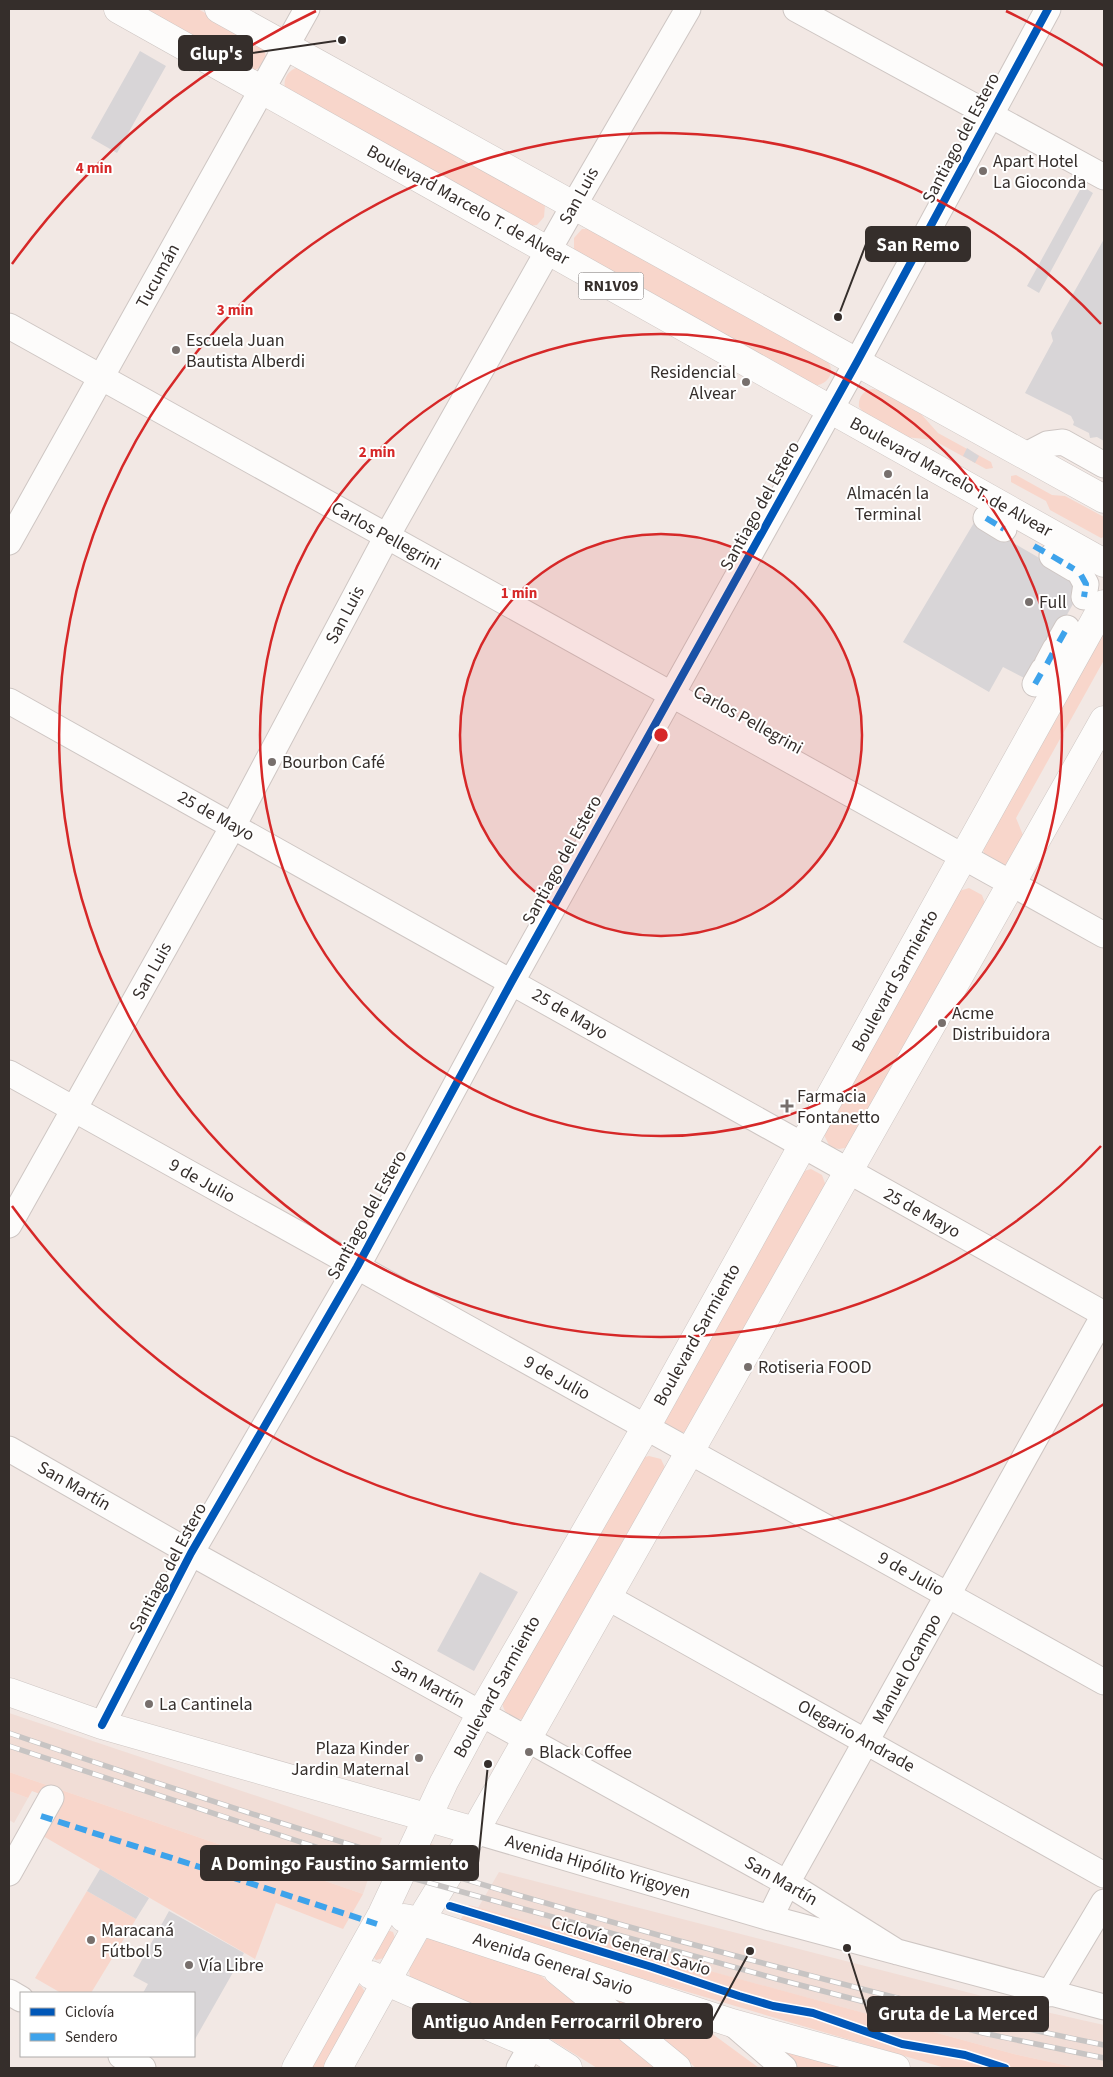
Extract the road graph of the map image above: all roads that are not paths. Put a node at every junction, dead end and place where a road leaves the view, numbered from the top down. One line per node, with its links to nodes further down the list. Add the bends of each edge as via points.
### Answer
1 (118, 9): 8 (main road, Boulevard Marcelo T. de Alvear / RN1V09)
2 (219, 9): 7 (main road, RN1V09)
3 (307, 9): 7 (street, Tucumán)
4 (688, 9): 11 (street, San Luis)
5 (796, 9): 9 (street)
6 (1048, 9): 9 (street, Santiago del Estero)
7 (286, 46): 8 (street, Tucumán); 11 (main road, RN1V09)
8 (262, 90): 12 (main road, Boulevard Marcelo T. de Alvear / RN1V09); 15 (street, Tucumán)
9 (990, 116): 10 (street); 14 (street, Santiago del Estero)
10 (1104, 176)
11 (574, 204): 12 (street, San Luis); 14 (main road, RN1V09)
12 (549, 251): 16 (main road, Boulevard Marcelo T. de Alvear / RN1V09); 18 (street, San Luis)
13 (9, 326): 15 (street, Carlos Pellegrini)
14 (857, 362): 16 (street, Santiago del Estero); 17 (main road, RN1V09, via 1026,456)
15 (101, 377): 18 (street, Carlos Pellegrini); 19 (street, Tucumán)
16 (831, 410): 21 (main road, Boulevard Marcelo T. de Alvear / RN1V09); 22 (street, Santiago del Estero)
17 (1103, 483)
18 (387, 536): 22 (street, Carlos Pellegrini); 25 (street, San Luis)
19 (9, 542)
20 (1045, 552): 21 (street)
21 (1090, 582): 26 (main road, Boulevard Sarmiento)
22 (672, 695): 26 (street, Carlos Pellegrini); 29 (street, Santiago del Estero)
23 (9, 701): 25 (street, 25 de Mayo)
24 (1104, 720): 27 (main road)
25 (233, 826): 29 (street, 25 de Mayo); 31 (street, San Luis)
26 (965, 857): 27 (street, Carlos Pellegrini); 32 (main road, Boulevard Sarmiento)
27 (1012, 883): 28 (street, Carlos Pellegrini); 33 (main road)
28 (1104, 935)
29 (512, 981): 32 (street, 25 de Mayo); 35 (street, Santiago del Estero)
30 (9, 1074): 31 (street, 9 de Julio)
31 (74, 1110): 34 (street, San Luis); 35 (street, 9 de Julio)
32 (802, 1146): 33 (street, 25 de Mayo); 37 (main road, Boulevard Sarmiento)
33 (848, 1172): 36 (street, 25 de Mayo); 39 (main road)
34 (9, 1225)
35 (356, 1266): 37 (street, 9 de Julio); 40 (street, Santiago del Estero)
36 (1104, 1315): 41 (street, Manuel Ocampo)
37 (646, 1427): 39 (street, 9 de Julio); 45 (main road, Boulevard Sarmiento)
38 (9, 1449): 40 (street, San Martín)
39 (690, 1451): 41 (street, 9 de Julio); 42 (main road)
40 (191, 1553): 45 (street, San Martín); 46 (street, Santiago del Estero)
41 (948, 1595): 43 (street, 9 de Julio); 48 (street, Manuel Ocampo)
42 (607, 1597): 47 (main road); 48 (street, Olegario Andrade)
43 (1104, 1682)
44 (9, 1692): 46 (main road, Avenida Hipólito Yrigoyen)
45 (481, 1713): 47 (street, San Martín); 50 (main road, Boulevard Sarmiento)
46 (102, 1725): 50 (main road, Avenida Hipólito Yrigoyen)
47 (527, 1738): 51 (main road); 54 (street, San Martín)
48 (866, 1742): 53 (street, Olegario Andrade); 54 (street, Manuel Ocampo)
49 (51, 1798): 52 (street)
50 (428, 1819): 51 (main road, Avenida Hipólito Yrigoyen); 56 (main road, Boulevard Sarmiento)
51 (475, 1831): 57 (street, Avenida Hipólito Yrigoyen); 58 (main road)
52 (9, 1873)
53 (1104, 1875)
54 (787, 1883): 57 (street, Manuel Ocampo); 59 (street, San Martín)
55 (1104, 1902): 64 (street)
56 (382, 1914): 58 (main road, Avenida General Savio); 61 (main road, Boulevard Sarmiento)
57 (770, 1918): 59 (street, Avenida Hipólito Yrigoyen)
58 (420, 1921): 60 (main road, Avenida General Savio); 62 (main road)
59 (897, 1952): 64 (street, Avenida Hipólito Yrigoyen)
60 (545, 1962): 67 (main road, Avenida General Savio); 75 (main road)
61 (354, 1966): 62 (main road); 71 (main road, Boulevard Sarmiento)
62 (386, 1983): 68 (main road); 72 (main road)
63 (9, 1992): 65 (street)
64 (1049, 1994): 66 (street, Avenida Hipólito Yrigoyen)
65 (20, 1998)
66 (1104, 2007)
67 (732, 2023): 76 (street); 77 (main road, Avenida General Savio)
68 (532, 2045): 73 (street); 74 (main road)
69 (123, 2057): 70 (street)
70 (143, 2068)
71 (296, 2068)
72 (338, 2068)
73 (519, 2068)
74 (568, 2068)
75 (677, 2068)
76 (784, 2068)
77 (896, 2068)

